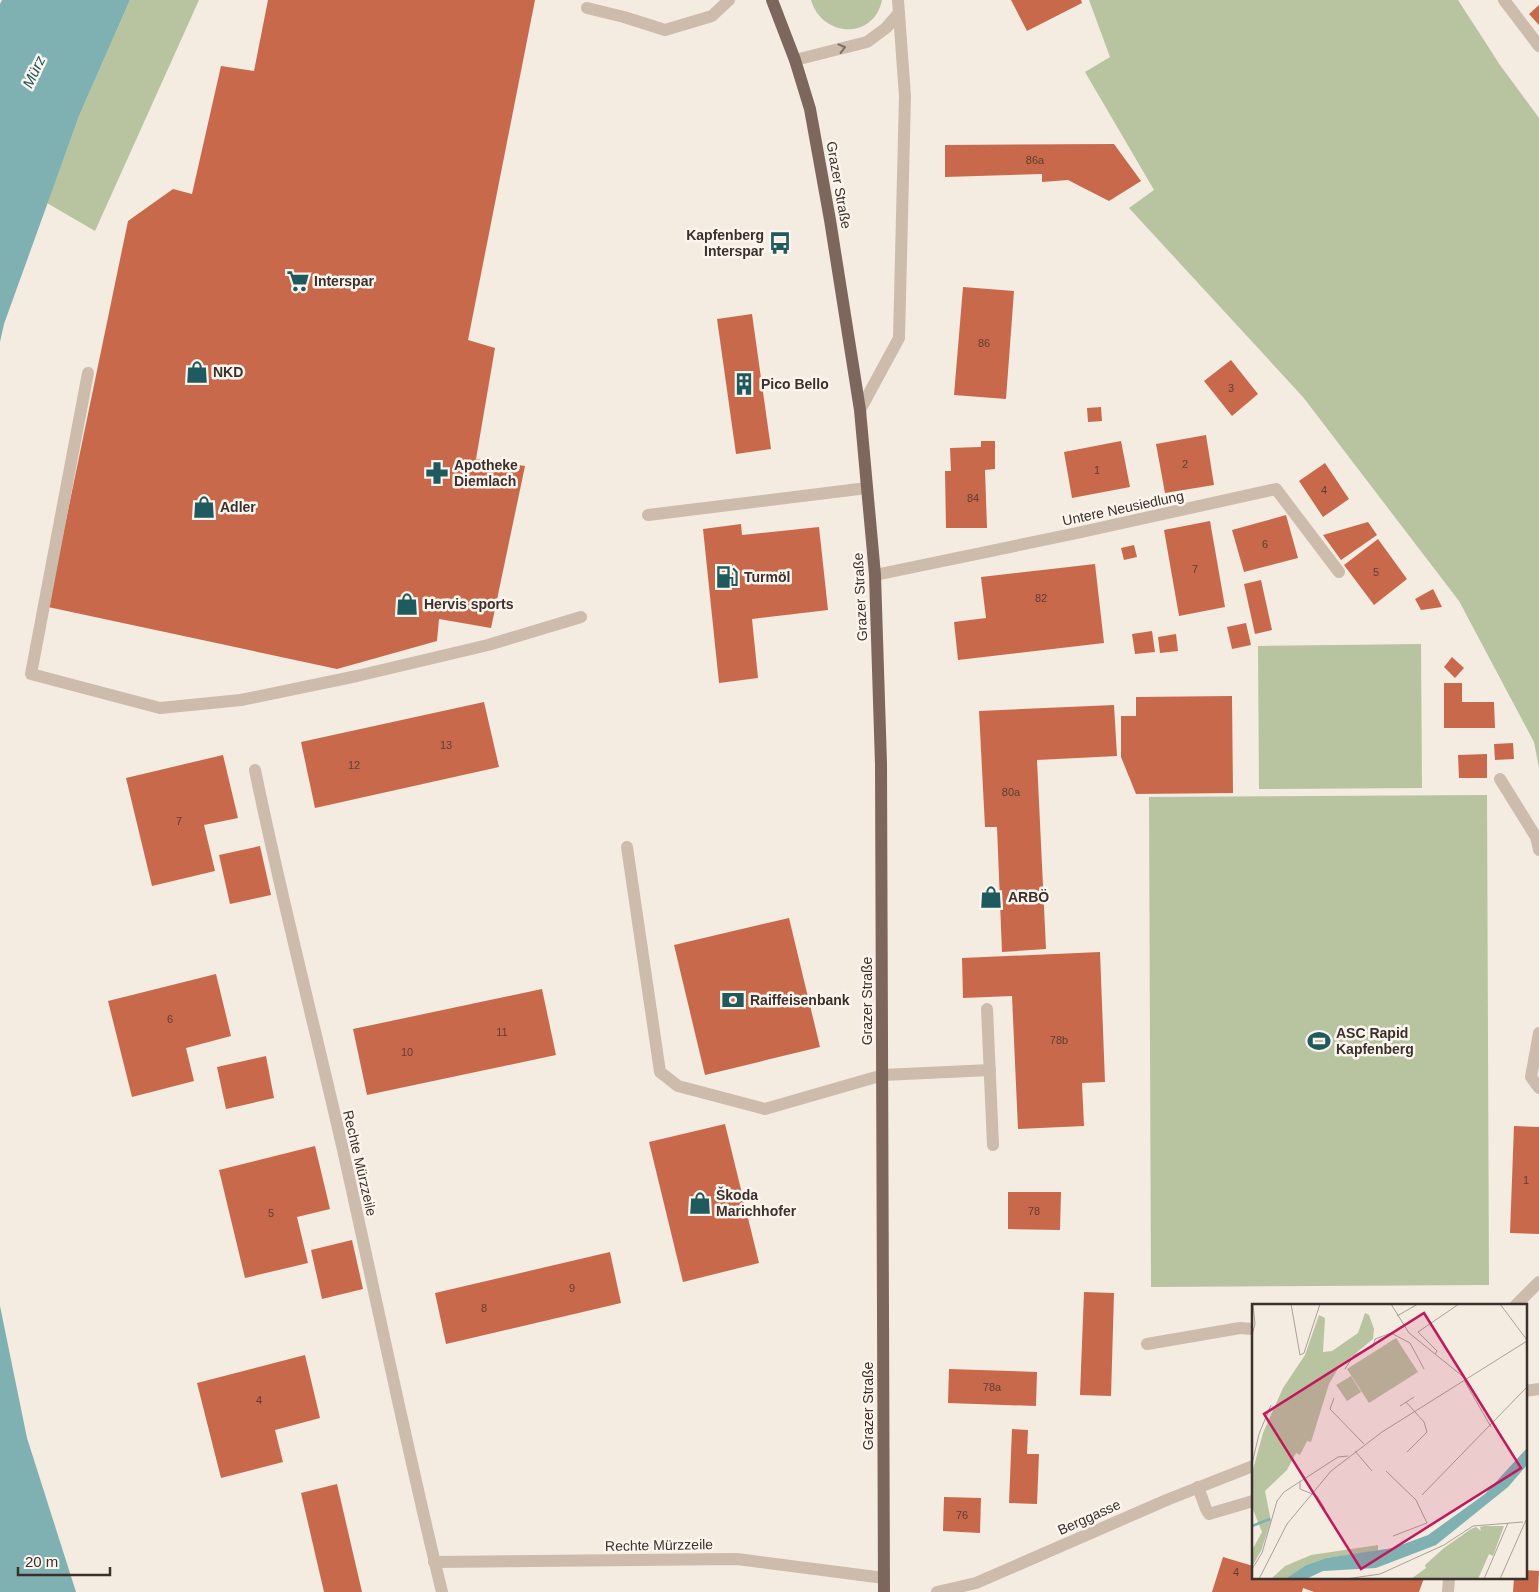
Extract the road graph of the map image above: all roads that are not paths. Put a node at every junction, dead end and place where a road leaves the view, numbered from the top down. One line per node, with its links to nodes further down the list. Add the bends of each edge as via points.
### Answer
1 (729, 0): 5 (street, via 712,16 665,30)
2 (772, 0): 8 (main road, Grazer Straße)
3 (898, 0): 6 (street)
4 (1504, 0): 7 (street)
5 (587, 8)
6 (899, 13): 8 (street, one-way to 6, via 867,42); 10 (street, via 904,96 899,338)
7 (1539, 46)
8 (794, 60): 10 (main road, Grazer Straße, via 810,109)
9 (88, 373): 15 (street, via 30,674 160,708 232,701 488,645)
10 (860, 410): 11 (main road, Grazer Straße)
11 (867, 488): 12 (street); 14 (main road, Grazer Straße)
12 (648, 515)
13 (1339, 572): 14 (street, Untere Neusiedlung, via 1276,490)
14 (875, 575): 23 (main road, Grazer Straße)
15 (581, 618)
16 (255, 770): 35 (street, Rechte Mürzzeile)
17 (1500, 779): 19 (street, via 1536,837)
18 (627, 847): 23 (street, via 660,1072 678,1086 765,1110)
19 (1539, 850)
20 (987, 1008): 22 (street)
21 (1539, 1033): 24 (street, via 1532,1077)
22 (990, 1070): 23 (street); 25 (street)
23 (883, 1075): 36 (main road, Grazer Straße)
24 (1539, 1088)
25 (993, 1145)
26 (1539, 1282): 27 (street)
27 (1517, 1304)
28 (1252, 1329): 29 (street, via 1240,1328)
29 (1147, 1344)
30 (1539, 1389): 31 (street)
31 (1526, 1391)
32 (1252, 1466): 33 (street, Berggasse)
33 (1198, 1487): 34 (street, via 1209,1514); 39 (street, Berggasse, via 976,1583)
34 (1252, 1501)
35 (434, 1562): 36 (street, Rechte Mürzzeile, via 737,1559); 37 (street, Rechte Mürzzeile)
36 (884, 1578): 38 (main road, Grazer Straße)
37 (442, 1592)
38 (884, 1592)
39 (937, 1592)

